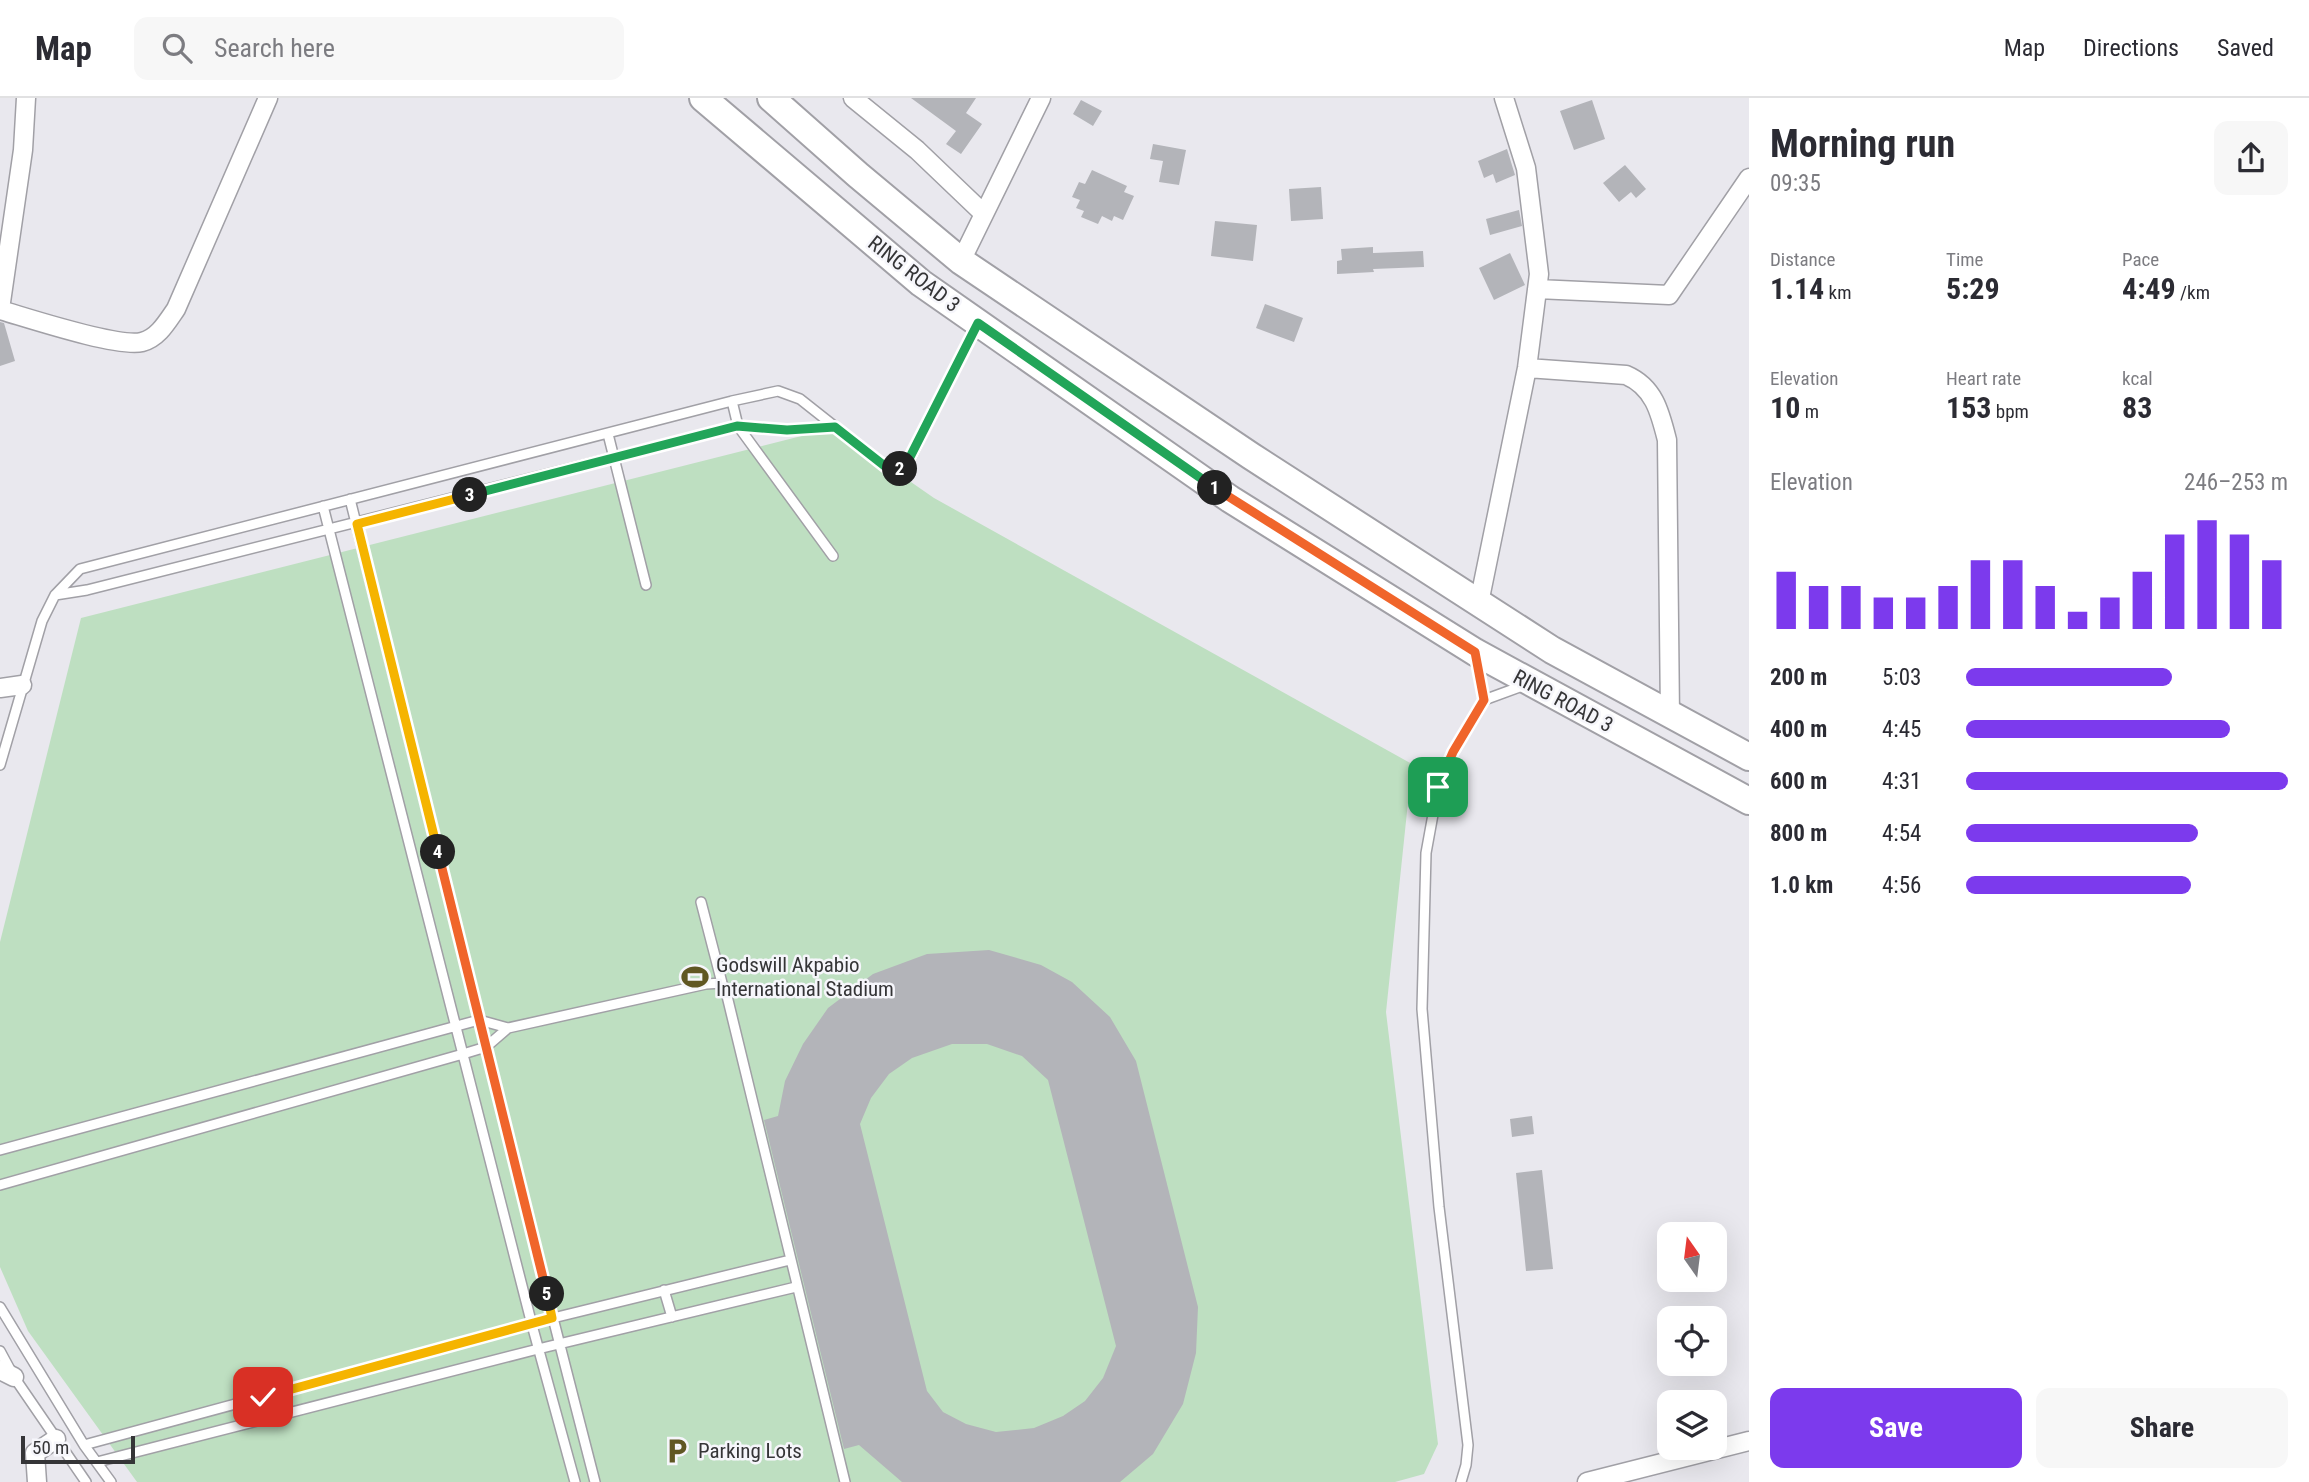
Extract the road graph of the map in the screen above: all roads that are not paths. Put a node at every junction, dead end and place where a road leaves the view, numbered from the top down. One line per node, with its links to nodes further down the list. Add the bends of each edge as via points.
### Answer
1 (26, 98): 12 (street)
2 (268, 98): 12 (street, via 176,309 160,332 143,342 121,343)
3 (703, 98): 13 (main road, RING ROAD 3, via 921,282)
4 (771, 98): 10 (main road, RING ROAD 3)
5 (853, 98): 9 (street)
6 (1041, 98): 9 (street)
7 (1504, 98): 11 (street, via 1526,168)
8 (1749, 178): 11 (street, via 1669,295)
9 (984, 214): 10 (street)
10 (961, 261): 27 (main road, RING ROAD 3)
11 (1537, 289): 14 (street)
12 (0, 309)
13 (978, 323): 17 (lane, via 902,468 891,471); 28 (main road, RING ROAD 3, via 1230,499)
14 (1527, 368): 27 (street); 33 (street, via 1626,375 1641,381 1659,408 1667,440)
15 (732, 401): 16 (lane); 17 (lane, via 778,391 800,399); 18 (lane)
16 (737, 426): 17 (lane); 19 (lane); 24 (lane)
17 (835, 427)
18 (608, 433): 19 (lane); 20 (lane)
19 (614, 458): 22 (lane); 25 (lane)
20 (350, 499): 21 (lane); 22 (lane)
21 (323, 506): 23 (lane); 26 (lane, via 80,569)
22 (357, 524): 23 (lane); 39 (lane)
23 (330, 530): 26 (lane); 40 (lane)
24 (833, 556)
25 (646, 585)
26 (55, 595): 30 (lane)
27 (1479, 603): 33 (main road, RING ROAD 3)
28 (1475, 652): 29 (main road, RING ROAD 3); 32 (lane)
29 (1530, 684): 32 (lane); 36 (main road, RING ROAD 3)
30 (22, 685): 31 (street); 35 (lane)
31 (0, 688)
32 (1484, 700): 67 (lane, via 1438,787 1426,852 1422,1009 1468,1445)
33 (1671, 716): 34 (main road, RING ROAD 3)
34 (1749, 757)
35 (0, 765)
36 (1749, 801)
37 (701, 902): 38 (lane)
38 (722, 984): 41 (lane); 46 (lane)
39 (479, 1020): 40 (lane); 41 (lane); 42 (lane)
40 (456, 1026): 43 (lane); 44 (lane)
41 (508, 1028): 42 (lane)
42 (486, 1047): 43 (lane); 51 (lane)
43 (463, 1054): 45 (lane); 52 (lane)
44 (0, 1150)
45 (0, 1185)
46 (790, 1260): 47 (lane); 48 (lane)
47 (796, 1287): 50 (lane); 66 (lane)
48 (664, 1290): 50 (lane); 51 (lane)
49 (0, 1307): 59 (lane)
50 (672, 1317): 53 (lane)
51 (552, 1318): 52 (lane); 53 (lane)
52 (532, 1325): 54 (lane); 59 (lane)
53 (559, 1344): 54 (lane); 65 (lane)
54 (538, 1349): 60 (lane); 64 (lane)
55 (0, 1351): 56 (lane)
56 (7, 1374): 57 (lane)
57 (56, 1438): 61 (street, via 34,1453); 62 (lane)
58 (1749, 1441): 68 (street)
59 (84, 1445): 60 (lane)
60 (97, 1462): 63 (lane)
61 (37, 1482)
62 (86, 1482)
63 (111, 1482)
64 (575, 1482)
65 (596, 1482)
66 (845, 1482)
67 (1461, 1482)
68 (1587, 1482)

